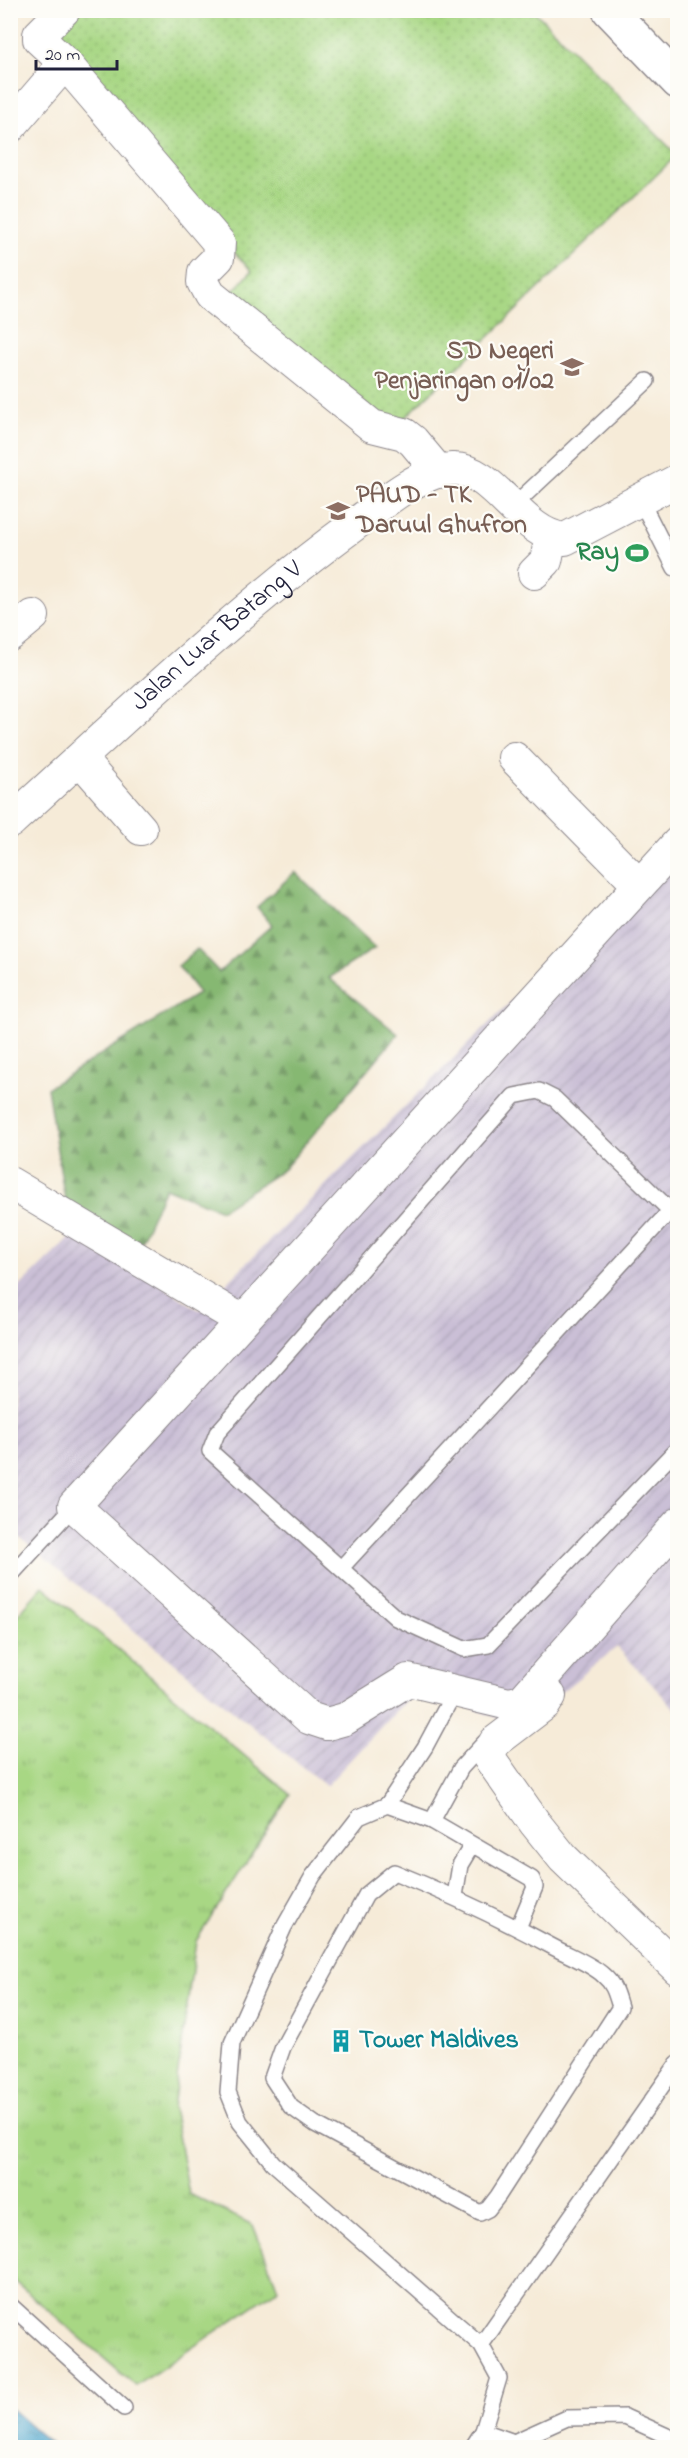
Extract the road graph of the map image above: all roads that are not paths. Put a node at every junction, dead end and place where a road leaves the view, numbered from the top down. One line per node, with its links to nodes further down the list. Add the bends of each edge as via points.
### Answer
1 (64, 10): 3 (street, via 39,39)
2 (609, 10): 4 (street)
3 (65, 63): 5 (street); 7 (street, via 219,243 218,258 204,272 203,282 210,295 372,426 404,434)
4 (678, 82)
5 (10, 127)
6 (647, 381): 10 (lane)
7 (439, 472): 10 (street, Jalan Luar Batang V, via 462,469 475,474); 15 (street, Jalan Luar Batang V, via 396,494 284,576)
8 (678, 480): 9 (street)
9 (640, 500): 11 (street, via 565,539); 12 (lane)
10 (512, 507): 11 (street, Jalan Luar Batang V)
11 (551, 536): 13 (street, via 546,561)
12 (675, 568)
13 (534, 573)
14 (514, 758): 19 (street)
15 (80, 759): 16 (street, Jalan Luar Batang V); 17 (street)
16 (10, 822)
17 (141, 829)
18 (678, 843): 19 (street)
19 (639, 885): 22 (street)
20 (10, 1183): 22 (street)
21 (674, 1215): 26 (lane); 26 (lane, via 555,1099 539,1091 514,1096 224,1424 213,1442 210,1451)
22 (241, 1320): 24 (street)
23 (678, 1448): 26 (lane, via 488,1645 465,1649 396,1618)
24 (74, 1506): 27 (lane); 29 (street, via 309,1718 327,1724 345,1719 408,1680)
25 (678, 1524): 28 (street)
26 (342, 1567)
27 (10, 1576)
28 (556, 1664): 30 (street); 36 (street, via 554,1689 545,1704 495,1742 488,1756 563,1858)
29 (455, 1691): 30 (street, via 509,1704); 31 (lane)
30 (522, 1701): 32 (lane, via 461,1768)
31 (387, 1805): 32 (lane); 39 (lane, via 359,1817 313,1876 284,1927 232,2043 228,2092 240,2122 273,2163)
32 (432, 1821): 33 (lane)
33 (472, 1845): 34 (lane, via 460,1865); 35 (lane, via 532,1879 535,1887)
34 (455, 1896): 35 (lane); 35 (lane, via 394,1872 366,1895 283,2046 272,2078 291,2107 315,2124 480,2213 498,2196 620,2007 614,1986 602,1973)
35 (518, 1928)
36 (678, 1969)
37 (678, 2063): 39 (lane)
38 (10, 2305): 40 (lane)
39 (481, 2345): 41 (lane, via 499,2378)
40 (124, 2408)
41 (483, 2431): 43 (lane); 44 (lane)
42 (678, 2441): 43 (lane, via 625,2417 567,2418)
43 (506, 2444)
44 (472, 2448)

